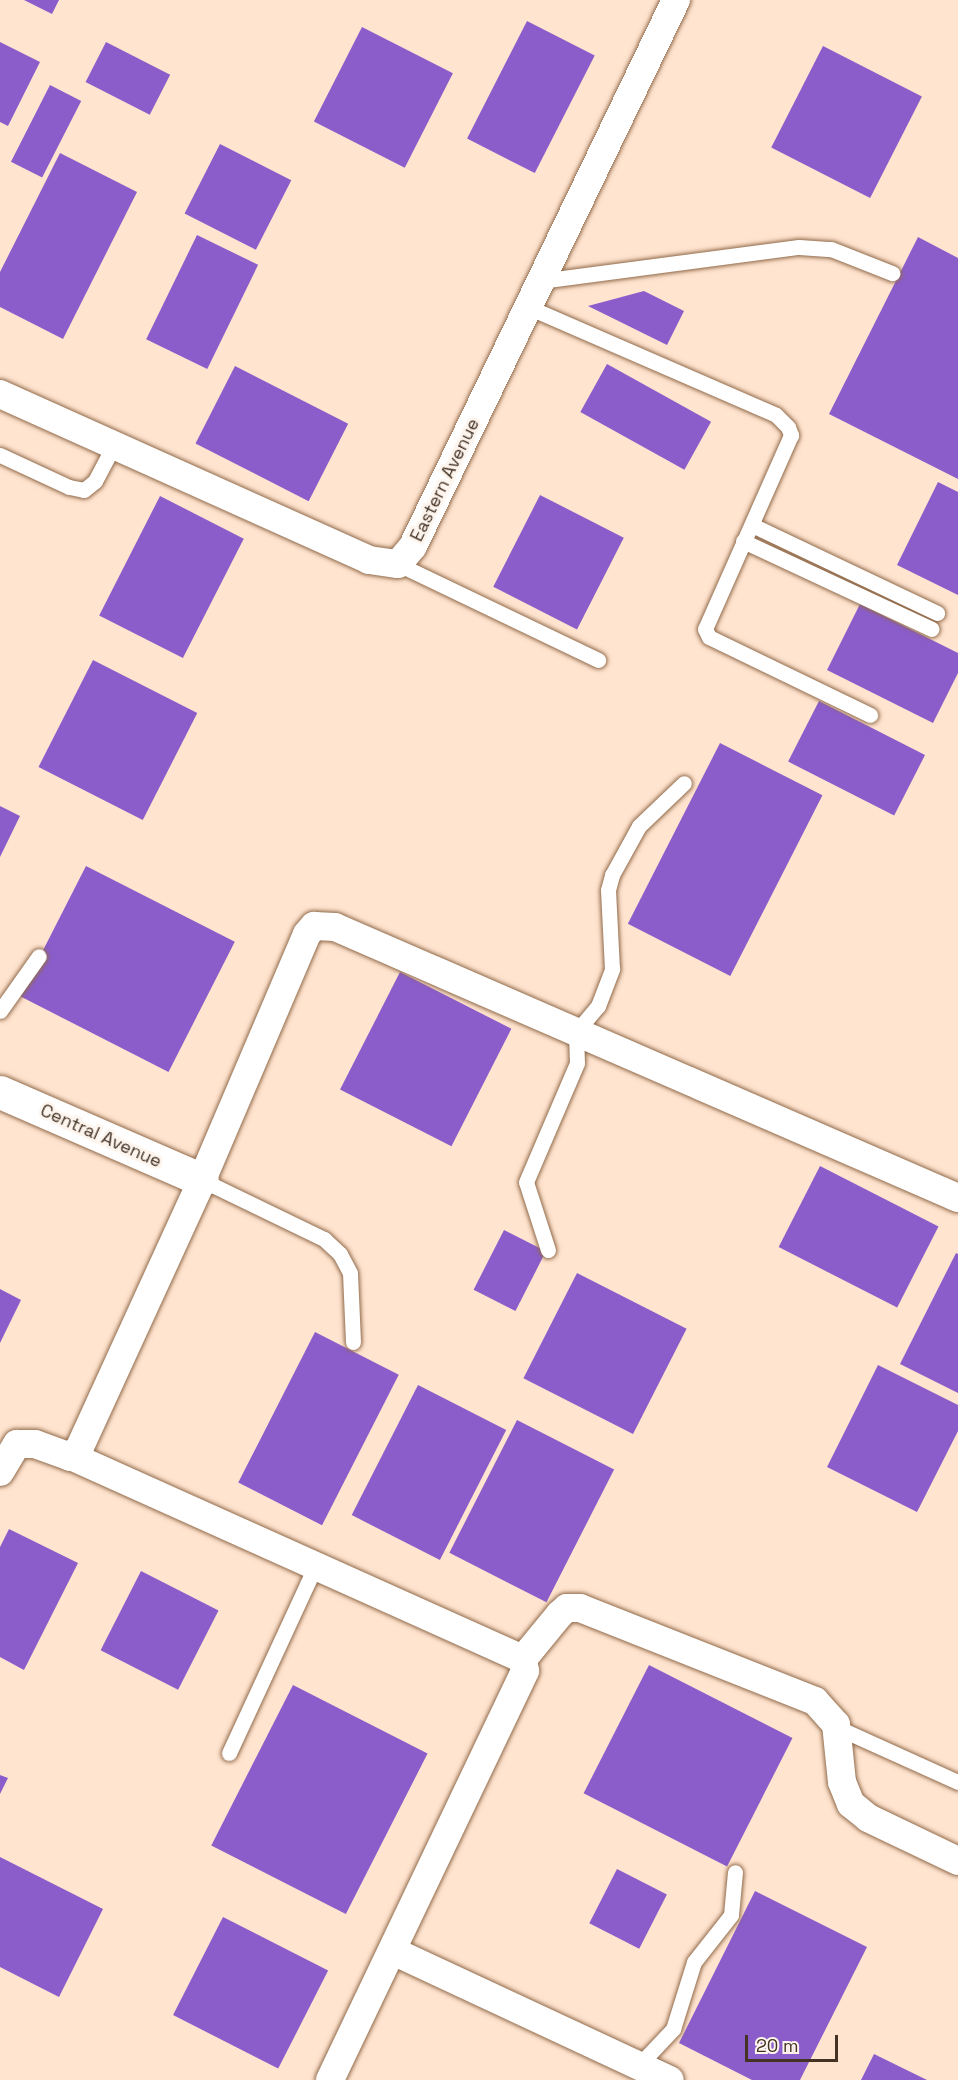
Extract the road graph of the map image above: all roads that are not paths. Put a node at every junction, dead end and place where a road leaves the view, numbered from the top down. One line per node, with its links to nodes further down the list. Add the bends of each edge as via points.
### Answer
1 (676, 0): 3 (street, Eastern Avenue)
2 (892, 273): 3 (lane, via 831,249 799,247)
3 (540, 281): 4 (street, Eastern Avenue)
4 (528, 307): 8 (lane, via 781,419 791,435); 10 (street, Eastern Avenue, via 413,546)
5 (0, 394): 6 (street)
6 (114, 445): 7 (lane, via 95,481 84,490); 10 (street, via 369,560)
7 (0, 455)
8 (752, 525): 9 (lane); 11 (lane)
9 (742, 542): 12 (lane); 14 (lane, via 708,617 709,637)
10 (398, 564): 13 (lane)
11 (937, 613)
12 (932, 629)
13 (598, 660)
14 (870, 715)
15 (684, 783): 18 (lane, via 639,826 612,875 608,890 612,969 598,1006)
16 (39, 956): 17 (lane)
17 (0, 1011)
18 (576, 1032): 20 (street, via 335,927 314,926 307,934); 21 (street); 22 (lane, via 577,1063 526,1182)
19 (0, 1092): 20 (street, Central Avenue)
20 (202, 1180): 23 (lane, via 324,1239 340,1254 350,1273); 24 (street)
21 (958, 1198)
22 (549, 1250)
23 (353, 1342)
24 (73, 1457): 25 (street, via 35,1444 17,1443); 26 (street)
25 (0, 1472)
26 (315, 1567): 27 (street); 29 (lane)
27 (523, 1659): 28 (street, via 567,1608 586,1609 816,1701); 33 (street, via 525,1671)
28 (836, 1727): 30 (lane); 31 (street, via 842,1782 851,1804 868,1818)
29 (229, 1753)
30 (958, 1782)
31 (958, 1861)
32 (735, 1872): 34 (lane, via 731,1915 694,1962 673,2029)
33 (395, 1952): 34 (street); 35 (street)
34 (639, 2065): 36 (street)
35 (330, 2080)
36 (670, 2080)

